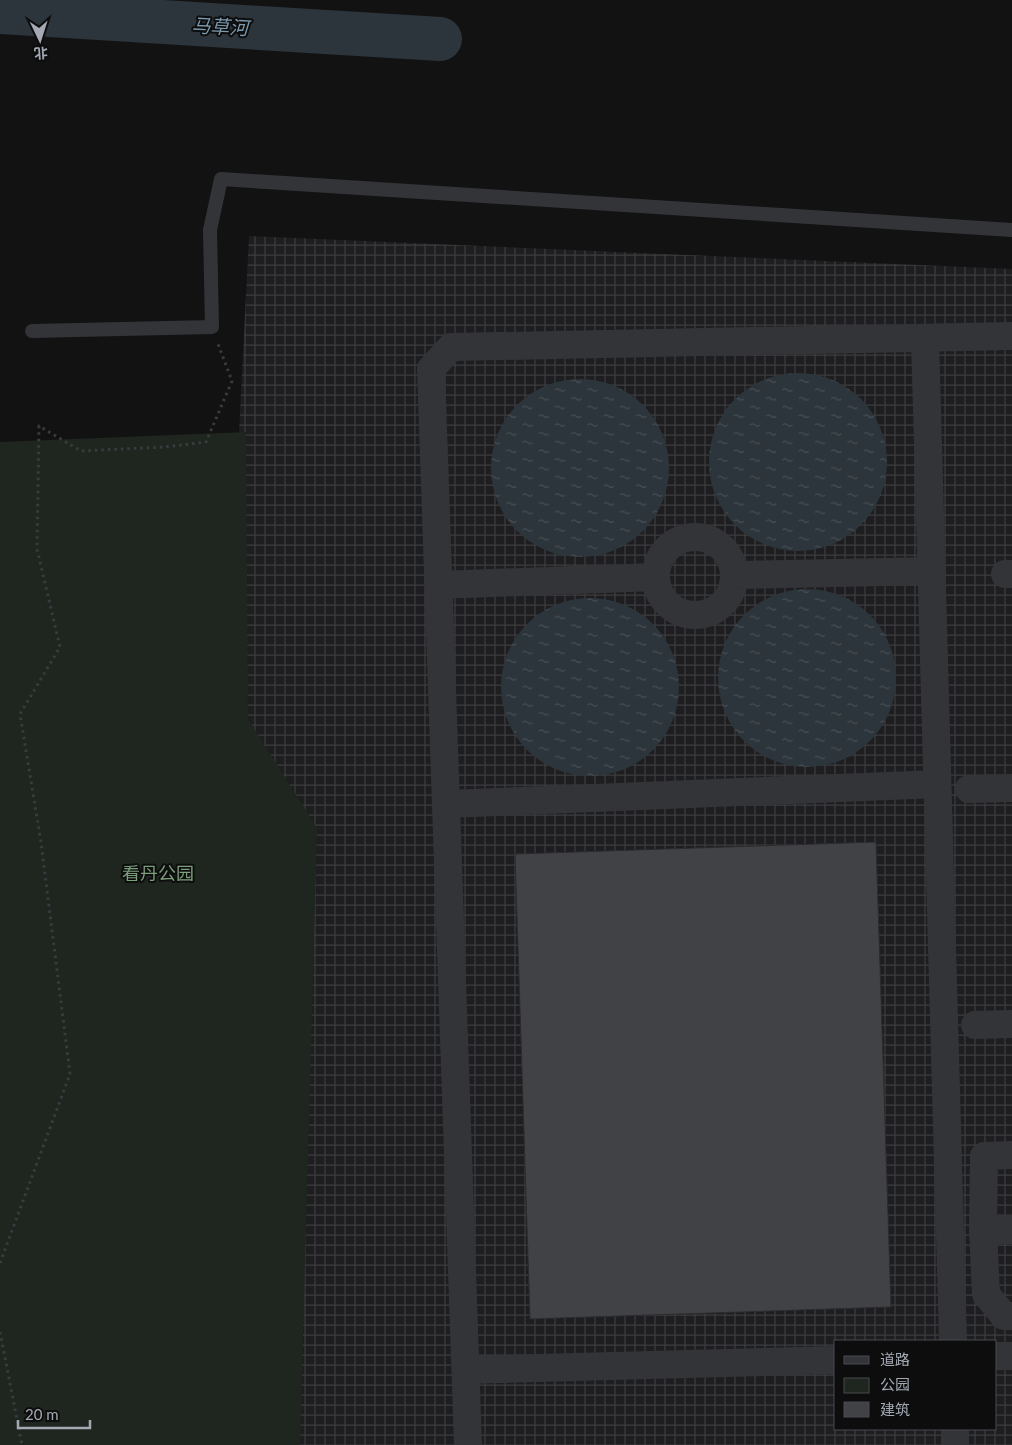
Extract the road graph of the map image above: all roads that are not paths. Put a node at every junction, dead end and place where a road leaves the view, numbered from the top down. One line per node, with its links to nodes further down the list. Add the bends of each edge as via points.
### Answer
1 (1012, 230): 2 (lane, via 221,179 210,230 212,327)
2 (32, 331)
3 (1012, 336): 4 (street)
4 (925, 338): 5 (street); 8 (street, via 451,347 431,370)
5 (932, 571): 6 (street); 9 (street)
6 (734, 575): 7 (street, via 727,554 718,544 692,537 668,547 660,558); 7 (street, via 726,601 705,614 692,616 670,607 661,597)
7 (656, 576): 8 (street)
8 (438, 585): 12 (street)
9 (937, 784): 12 (street); 19 (street)
10 (1012, 788): 11 (street)
11 (969, 789)
12 (446, 804): 23 (street)
13 (1012, 1024): 14 (street)
14 (976, 1025)
15 (1012, 1155): 16 (street, via 984,1156)
16 (983, 1230): 17 (street); 18 (street, via 986,1294 1004,1316)
17 (1012, 1230)
18 (1012, 1316)
19 (952, 1340)
20 (997, 1356): 21 (street)
21 (1012, 1356)
22 (834, 1360): 23 (street)
23 (466, 1370): 25 (street)
24 (955, 1430): 26 (street)
25 (468, 1445)
26 (955, 1445)

